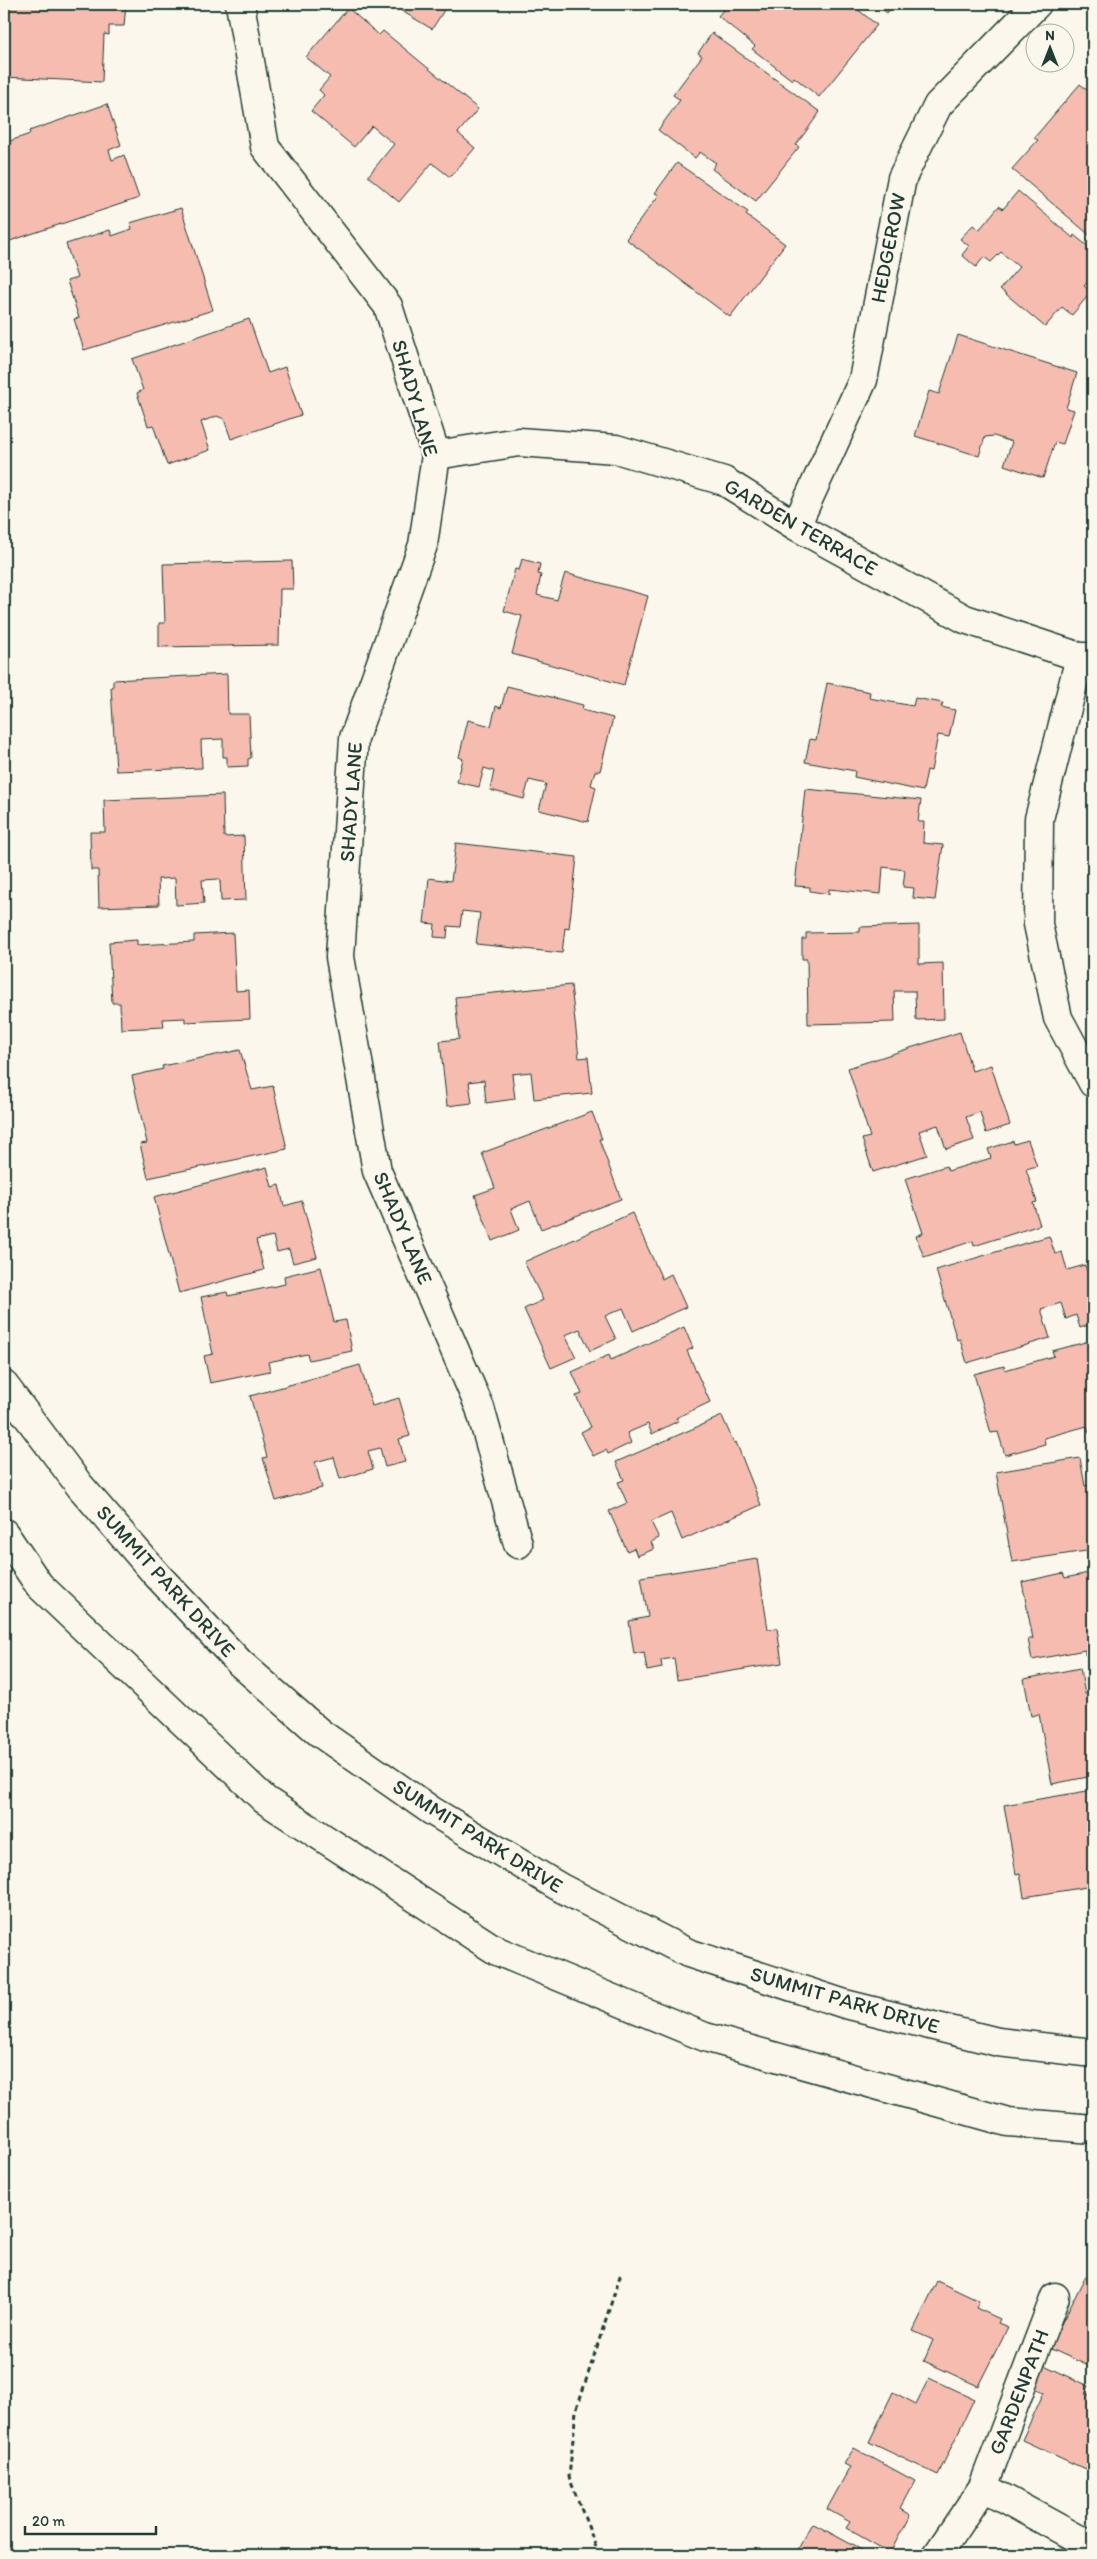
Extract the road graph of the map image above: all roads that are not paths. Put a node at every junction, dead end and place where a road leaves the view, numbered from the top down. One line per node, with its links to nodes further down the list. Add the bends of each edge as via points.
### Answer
1 (240, 4): 3 (street, SHADY LANE, via 265,147 388,306)
2 (1037, 4): 4 (street, HEDGEROW, via 938,105 902,178 863,380)
3 (436, 455): 4 (street, GARDEN TERRACE, via 519,442 616,449 724,481); 9 (street, SHADY LANE, via 422,545 354,738 340,957 377,1171 480,1408)
4 (796, 526): 5 (street, GARDEN TERRACE, via 965,619)
5 (1087, 657): 6 (street, via 1039,819 1038,924 1058,1018)
6 (1093, 1083)
7 (4, 1385): 10 (street, SUMMIT PARK DRIVE, via 93,1500 157,1575 240,1663 320,1733 432,1811 561,1888 688,1953 845,2004 998,2042)
8 (4, 1533): 11 (street, via 39,1585 265,1800 497,1951 705,2036 1008,2122)
9 (518, 1544)
10 (1093, 2053)
11 (1093, 2129)
12 (1055, 2298): 13 (street, GARDENPATH)
13 (984, 2487): 14 (street); 15 (street, GARDENPATH)
14 (1093, 2548)
15 (938, 2555)

